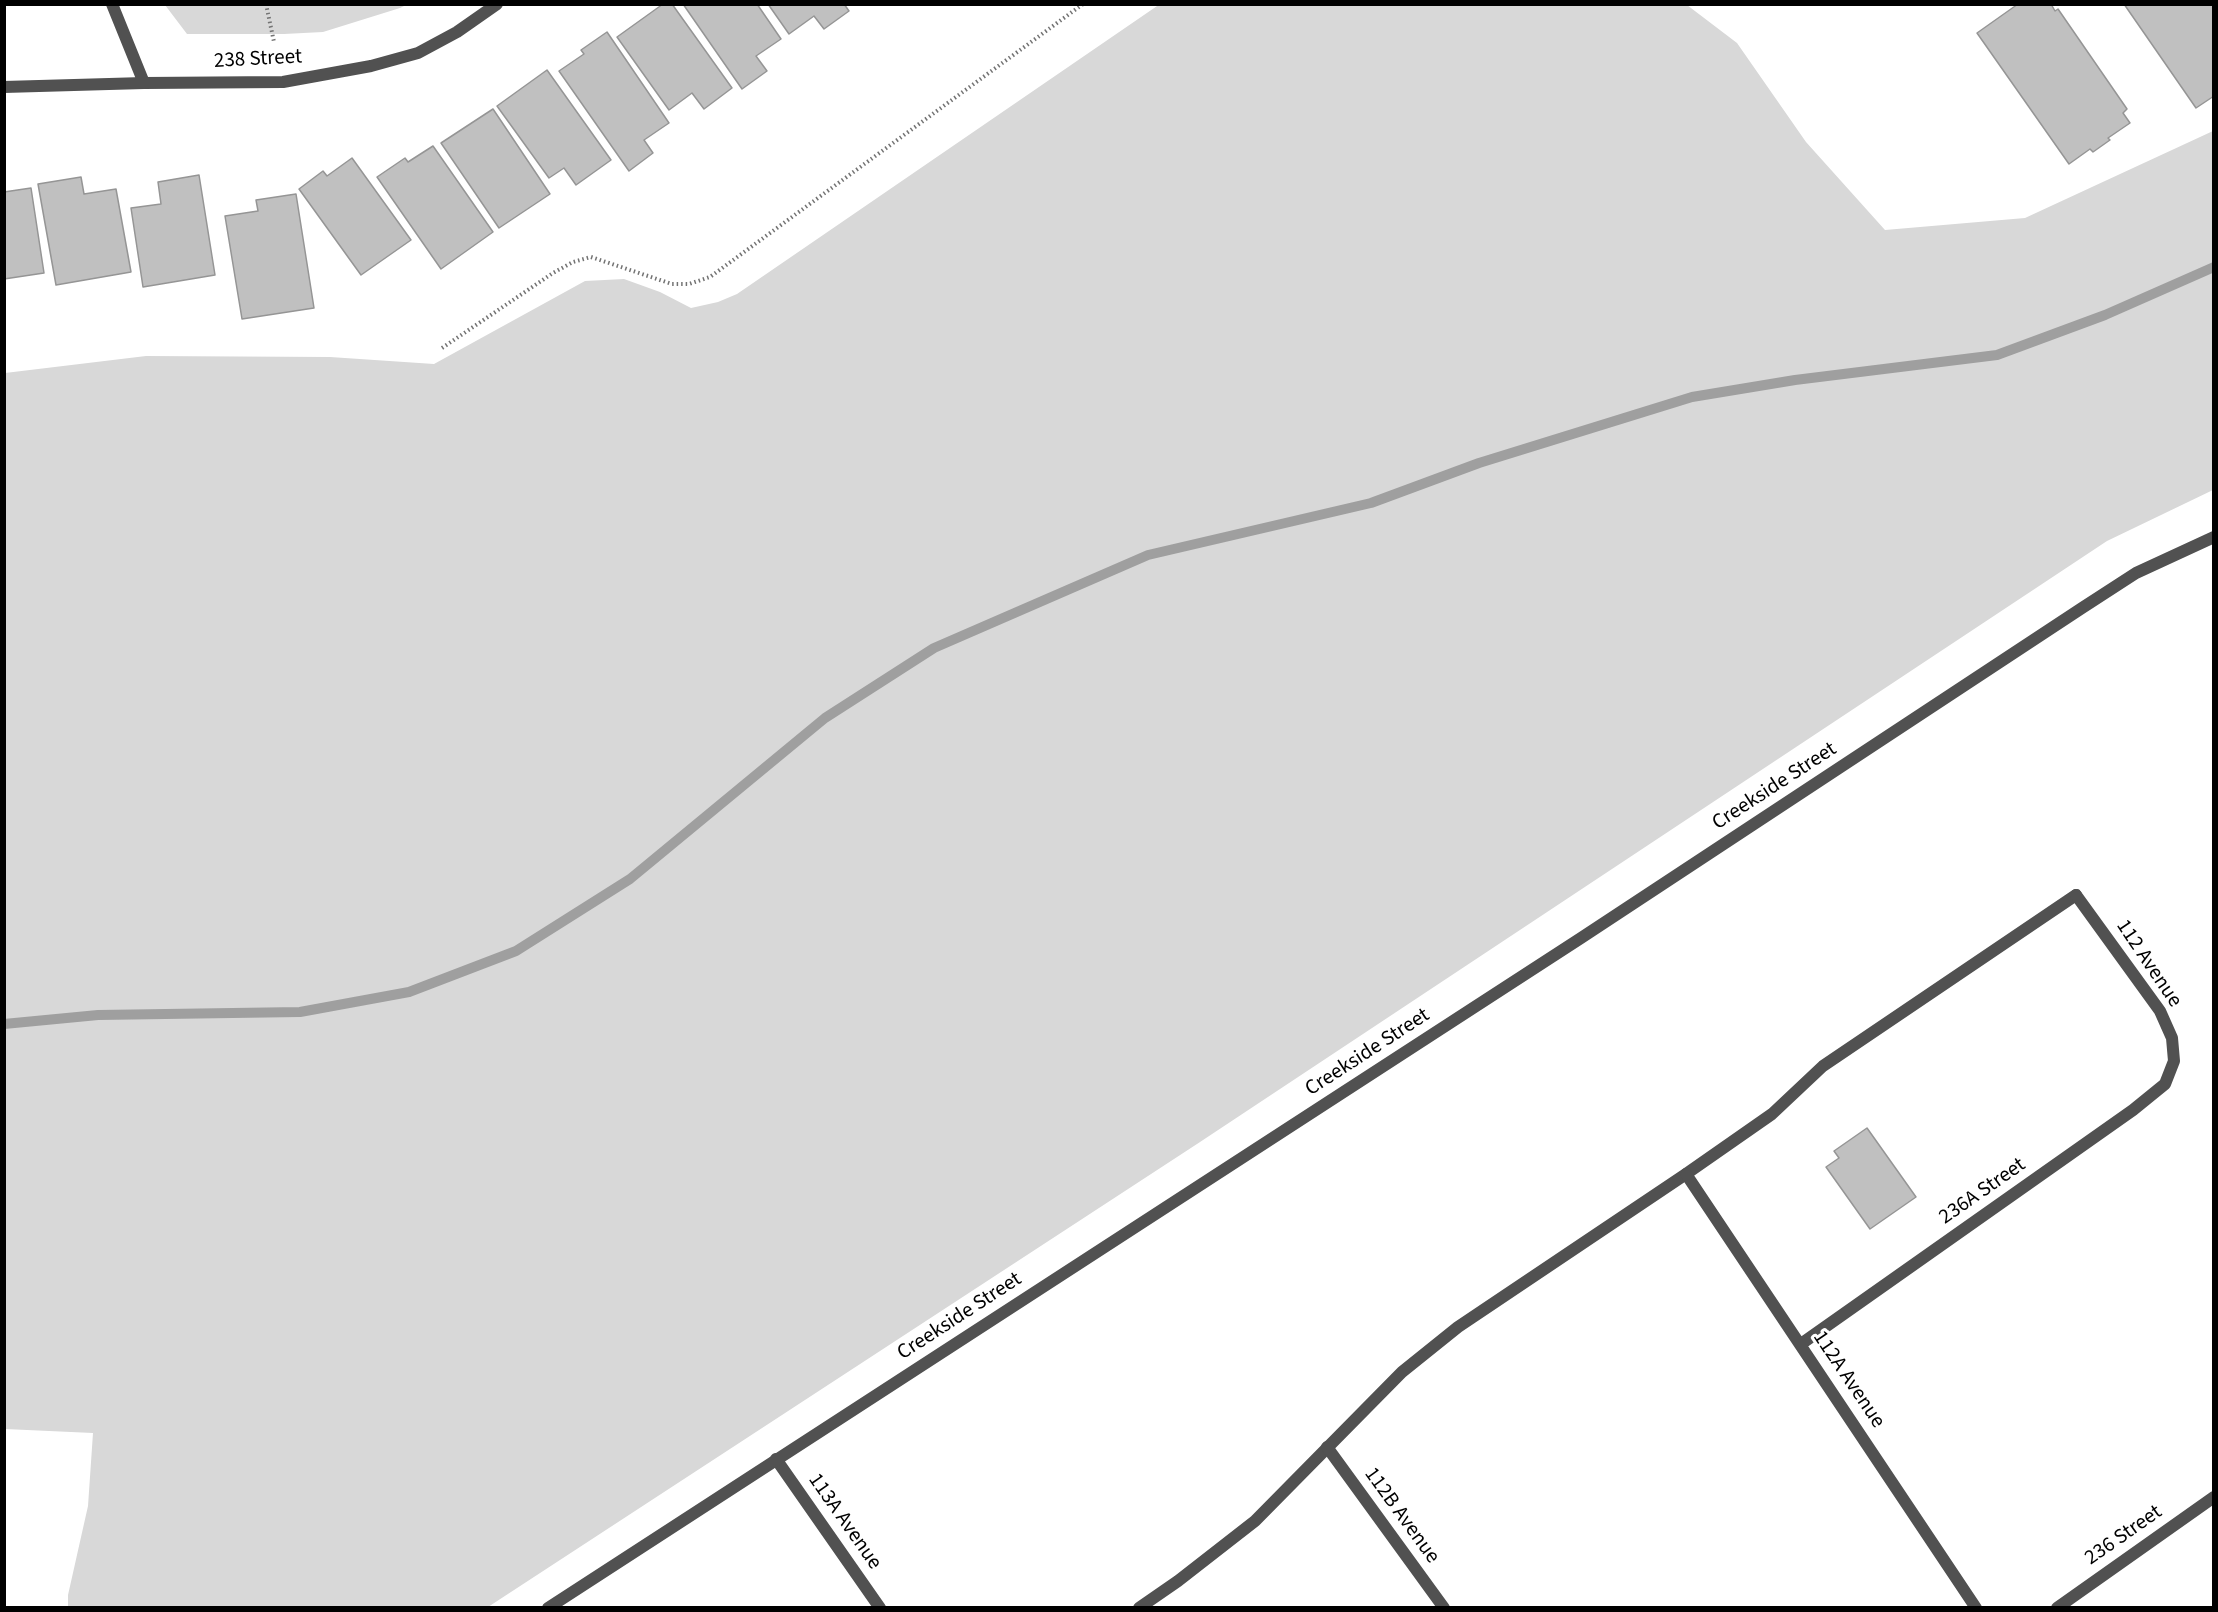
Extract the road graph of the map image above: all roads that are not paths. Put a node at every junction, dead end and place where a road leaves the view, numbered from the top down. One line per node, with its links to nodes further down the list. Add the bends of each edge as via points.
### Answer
1 (112, 4): 3 (street)
2 (497, 4): 3 (street, 238 Street, via 457,32 418,52 370,66 283,82)
3 (144, 83): 4 (street, 238 Street)
4 (4, 87)
5 (2214, 537): 10 (street, Creekside Street, via 2136,573)
6 (2174, 1061): 7 (street, 112 Avenue, via 2172,1038 2160,1011 2076,895 1823,1066 1772,1114); 8 (street, 236A Street, via 2166,1084 2133,1110)
7 (1686, 1174): 8 (street, 112A Avenue); 9 (street, via 1458,1327 1402,1372)
8 (1801, 1344): 16 (street, 112A Avenue)
9 (1327, 1447): 14 (street, via 1255,1521); 15 (street, 112B Avenue)
10 (776, 1459): 12 (street, Creekside Street); 13 (street, 113A Avenue)
11 (2214, 1497): 17 (street, 236 Street)
12 (548, 1608)
13 (880, 1608)
14 (1139, 1608)
15 (1444, 1608)
16 (1976, 1608)
17 (2057, 1608)

